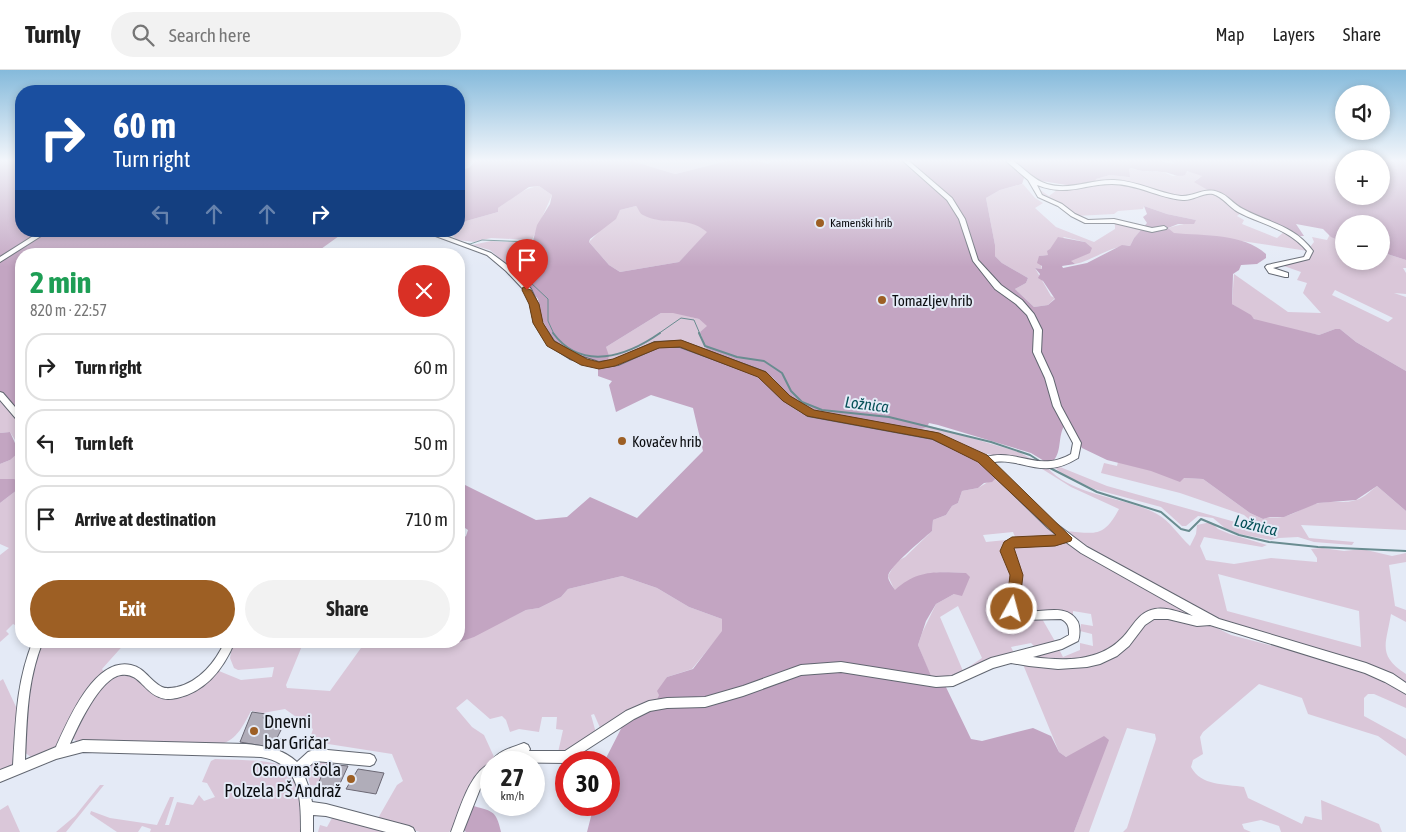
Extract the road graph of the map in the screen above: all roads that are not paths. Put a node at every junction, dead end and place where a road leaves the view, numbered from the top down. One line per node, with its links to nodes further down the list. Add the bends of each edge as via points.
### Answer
1 (946, 197): 15 (street, via 962,218 975,260 998,287 1024,308 1038,330 1038,352 1057,406 1078,450 1068,462 1047,466 1001,458)
2 (1041, 197): 6 (street, via 1087,222 1114,221 1152,230)
3 (1178, 197): 4 (street)
4 (1194, 197)
5 (1224, 197): 12 (street, via 1240,211 1279,226 1304,242 1310,251 1307,258 1269,267 1271,271)
6 (1164, 228)
7 (36, 237): 9 (street)
8 (442, 237): 15 (street, via 489,254 508,269 527,290 538,323 551,343 573,357 599,365 615,362 658,344 681,344 762,374 786,398 811,414 935,436)
9 (19, 248)
10 (15, 251): 11 (street)
11 (0, 260)
12 (1285, 275)
13 (0, 395): 14 (street)
14 (15, 411)
15 (985, 461): 16 (street)
16 (1066, 538): 17 (street); 20 (street, via 1008,545 1007,551 1016,575 1014,613 1022,617 1062,614 1069,618 1075,632 1070,640)
17 (1211, 620): 20 (street, via 1156,614 1147,616 1114,652 1086,662 1053,666); 21 (street, via 1241,632 1366,668)
18 (35, 648): 27 (street, via 20,699)
19 (226, 648): 24 (street, via 212,670 178,694 161,693 130,669 123,668 109,674 84,703)
20 (1012, 659): 25 (street, via 991,663 961,679 936,682 841,667 801,670 706,702 649,706 566,758)
21 (1406, 689)
22 (524, 749): 23 (street)
23 (520, 751)
24 (60, 752): 27 (street); 28 (street, via 83,746 246,750 277,755)
25 (545, 759)
26 (370, 760): 28 (street, via 317,755)
27 (19, 767): 29 (street)
28 (295, 772): 31 (street, via 305,787)
29 (0, 776)
30 (480, 780): 34 (street)
31 (307, 808): 32 (street); 33 (street)
32 (307, 832)
33 (409, 832)
34 (457, 832)

